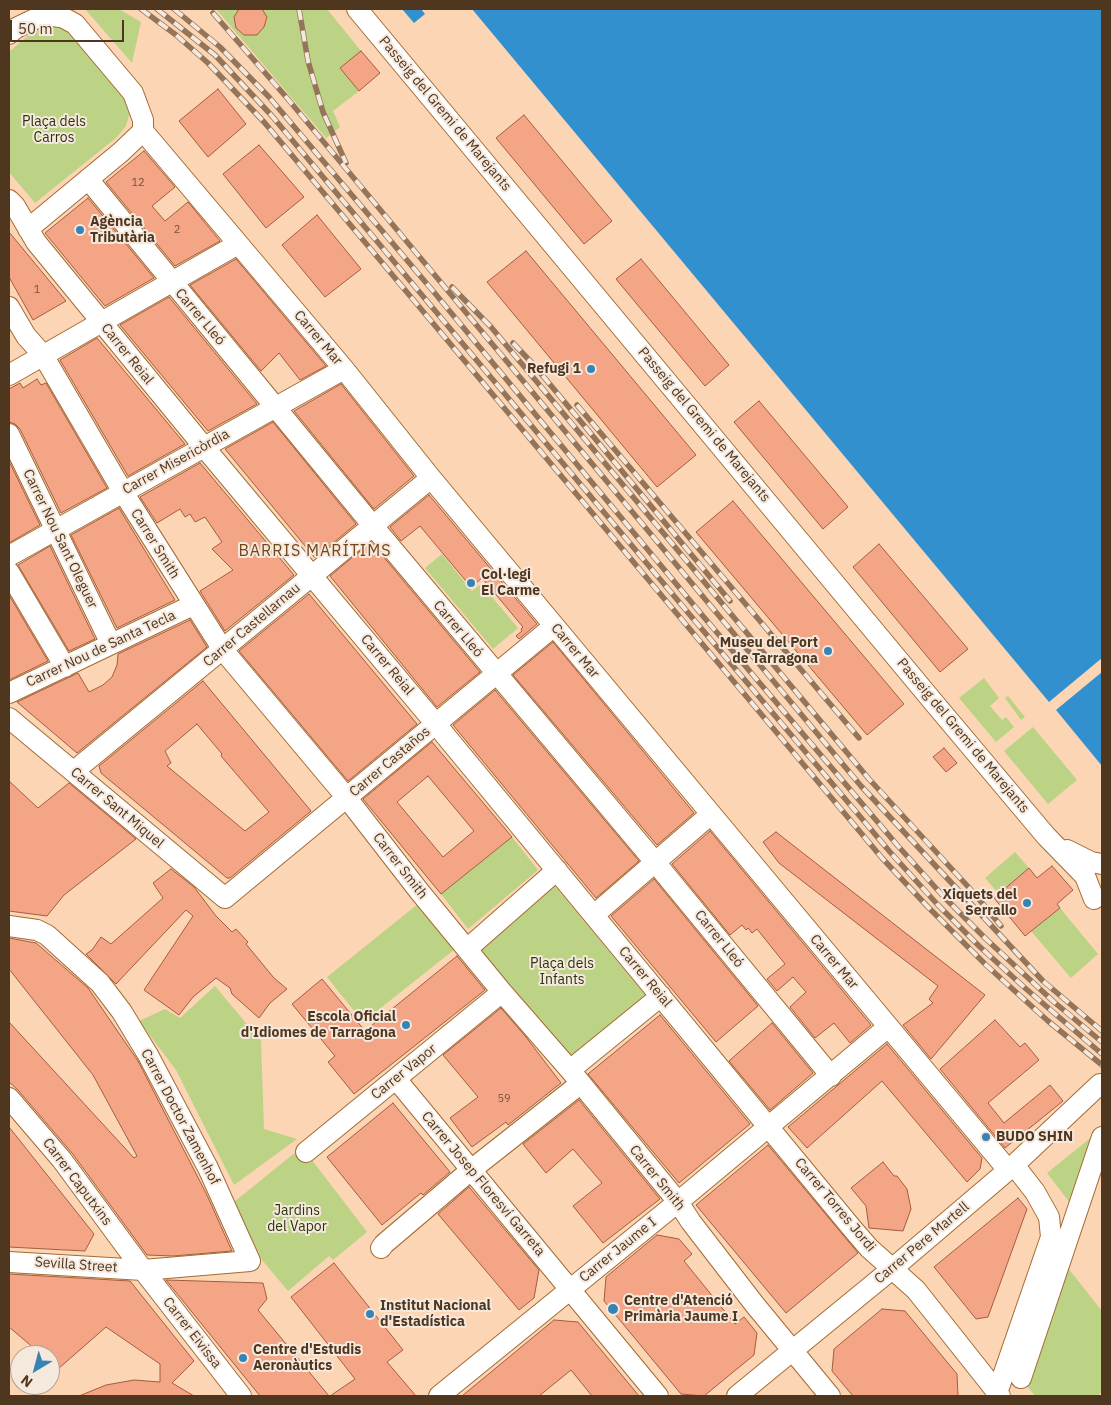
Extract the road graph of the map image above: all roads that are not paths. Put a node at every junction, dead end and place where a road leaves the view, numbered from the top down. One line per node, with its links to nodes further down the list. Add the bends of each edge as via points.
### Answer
1 (357, 9): 36 (street, Passeig del Gremi de Marejants)
2 (9, 34): 3 (street, via 39,17 64,18 75,24 133,92 140,109)
3 (143, 131): 4 (street); 7 (street, Carrer Mar)
4 (88, 179): 6 (street); 8 (street, Carrer Lleó)
5 (9, 200): 6 (street, Carrer Reial)
6 (28, 229): 10 (street, Carrer Reial)
7 (238, 244): 8 (street); 12 (street, Carrer Mar)
8 (172, 283): 10 (street); 14 (street, Carrer Lleó)
9 (9, 306): 11 (street, Carrer Smith, via 26,336)
10 (102, 322): 11 (street); 16 (street, Carrer Reial)
11 (43, 355): 13 (street); 18 (street, Carrer Smith)
12 (344, 369): 14 (street, Carrer Misericòrdia); 17 (street, Carrer Mar)
13 (9, 375)
14 (276, 406): 16 (street, Carrer Misericòrdia); 19 (street, Carrer Lleó)
15 (9, 435): 20 (street, Carrer Nou Sant Oleguer)
16 (204, 447): 18 (street, Carrer Misericòrdia); 23 (street, Carrer Reial)
17 (431, 478): 19 (street, Carrer Castellarnau); 25 (street, Carrer Mar)
18 (123, 492): 20 (street, Carrer Misericòrdia); 24 (street, Carrer Smith)
19 (373, 526): 23 (street, Carrer Castellarnau); 29 (street, Carrer Lleó)
20 (56, 530): 21 (street, Carrer Misericòrdia); 26 (street, Carrer Nou Sant Oleguer)
21 (9, 556)
22 (9, 572): 28 (street)
23 (312, 575): 27 (street, Carrer Castellarnau); 32 (street, Carrer Reial)
24 (193, 605): 26 (street, Carrer Nou de Santa Tecla); 27 (street, Carrer Smith)
25 (554, 626): 29 (street, Carrer Castaños); 35 (street, Carrer Mar)
26 (111, 644): 28 (street, Carrer Nou de Santa Tecla)
27 (222, 650): 33 (street, Carrer Castellarnau); 34 (street, Carrer Smith)
28 (65, 667): 30 (street, Carrer Nou de Santa Tecla)
29 (496, 674): 32 (street, Carrer Castaños); 37 (street, Carrer Lleó)
30 (9, 693)
31 (9, 718): 33 (street, Carrer Sant Miquel)
32 (435, 724): 34 (street, Carrer Castaños); 39 (street, Carrer Reial)
33 (74, 771): 41 (street, Carrer Sant Miquel)
34 (347, 798): 41 (street, Carrer Castaños); 45 (street, Carrer Smith)
35 (711, 814): 37 (street); 48 (street, Carrer Mar)
36 (1051, 841): 38 (street, Passeig del Gremi de Marejants, via 1091,862); 42 (street, Passeig del Gremi de Marejants, via 1085,876)
37 (655, 862): 43 (street); 49 (street, Carrer Lleó)
38 (1102, 864)
39 (557, 870): 43 (street, Carrer Reial); 45 (street)
40 (1102, 870): 42 (street, via 1092,884)
41 (225, 898)
42 (1098, 903)
43 (594, 915): 47 (street, Carrer Reial)
44 (9, 926): 63 (street, Carrer Doctor Zamenhof, via 47,934 100,983 122,1012 208,1168 250,1260)
45 (467, 949): 46 (street, Carrer Smith)
46 (502, 992): 50 (street, Carrer Smith); 51 (street, Carrer Vapor)
47 (661, 996): 50 (street); 54 (street, Carrer Reial)
48 (888, 1028): 49 (street, Carrer Jaume I); 57 (street, Carrer Mar)
49 (831, 1076): 54 (street, Carrer Jaume I)
50 (576, 1077): 58 (street); 59 (street, Carrer Smith)
51 (396, 1079): 56 (street, Carrer Vapor); 58 (street, Carrer Josep Floresví Garreta)
52 (1100, 1084): 57 (street, Carrer Pere Martell)
53 (9, 1098): 63 (street, Carrer Caputxins, via 62,1160)
54 (769, 1126): 59 (street, Carrer Jaume I); 62 (street, Carrer Torres Jordi, via 869,1248)
55 (1102, 1137): 66 (street)
56 (306, 1152)
57 (1011, 1168): 62 (street, Carrer Pere Martell); 67 (street, Carrer Mar, via 1035,1192 1049,1217 1051,1237)
58 (471, 1170): 60 (street); 64 (street, Carrer Josep Floresví Garreta)
59 (678, 1202): 64 (street, Carrer Jaume I); 65 (street, Carrer Smith)
60 (381, 1248)
61 (9, 1262): 63 (street, Sevilla Street)
62 (892, 1269): 65 (street, Carrer Pere Martell); 67 (street, Carrer Torres Jordi, via 916,1290)
63 (143, 1270): 68 (street, Carrer Eivissa)
64 (570, 1290): 69 (street, Carrer Jaume I); 70 (street, Carrer Josep Floresví Garreta)
65 (792, 1351): 71 (street, Carrer Pere Martell); 72 (street, Carrer Smith)
66 (1020, 1378)
67 (998, 1395)
68 (241, 1396)
69 (439, 1396)
70 (658, 1396)
71 (737, 1396)
72 (830, 1396)

